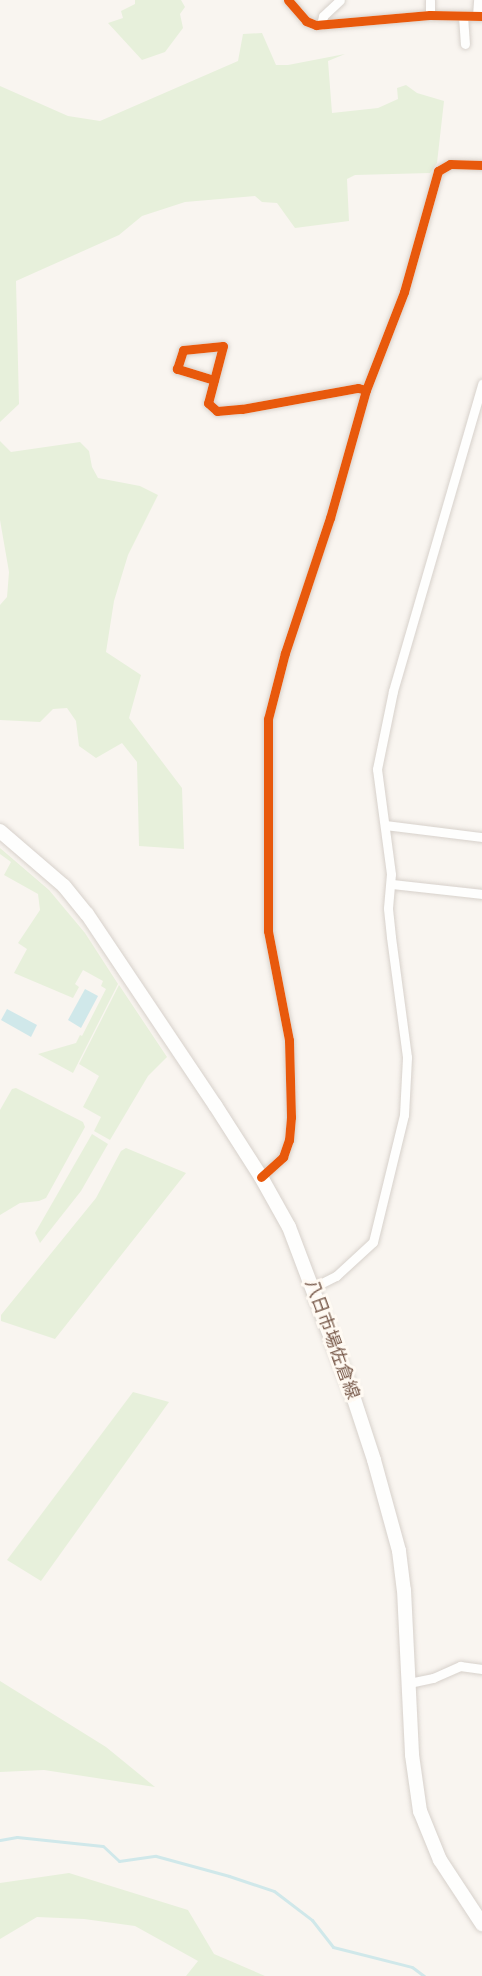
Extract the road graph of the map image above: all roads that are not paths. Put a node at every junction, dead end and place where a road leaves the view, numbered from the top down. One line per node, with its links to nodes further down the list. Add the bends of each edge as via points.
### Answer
1 (288, 0): 8 (street, via 306,21)
2 (340, 0): 8 (street, via 323,16)
3 (430, 0): 5 (street)
4 (478, 0): 7 (street)
5 (430, 15): 6 (street); 8 (street)
6 (463, 16): 7 (street); 9 (street)
7 (480, 16)
8 (321, 25)
9 (465, 44)
10 (482, 165): 13 (street, via 450,164 438,171 404,292)
11 (214, 380): 11 (street, via 177,369 183,350 222,344); 13 (street, via 208,403 225,411 358,388)
12 (482, 384): 14 (street, via 384,726 377,775)
13 (366, 390): 19 (street, via 266,727 268,931 289,1040 291,1117 283,1157)
14 (385, 825): 16 (street); 17 (street)
15 (0, 831): 19 (main road, 八日市場佐倉線, via 64,886 87,914)
16 (482, 837)
17 (392, 884): 18 (street); 20 (street, via 388,908 407,1057 404,1115 373,1242 336,1276)
18 (482, 894)
19 (261, 1177): 20 (main road, 八日市場佐倉線, via 290,1227)
20 (314, 1287): 22 (main road, 八日市場佐倉線, via 393,1527 405,1590)
21 (482, 1669): 22 (street, via 460,1666)
22 (409, 1683): 23 (main road, 八日市場佐倉線, via 412,1755 420,1811 440,1860)
23 (482, 1924)

